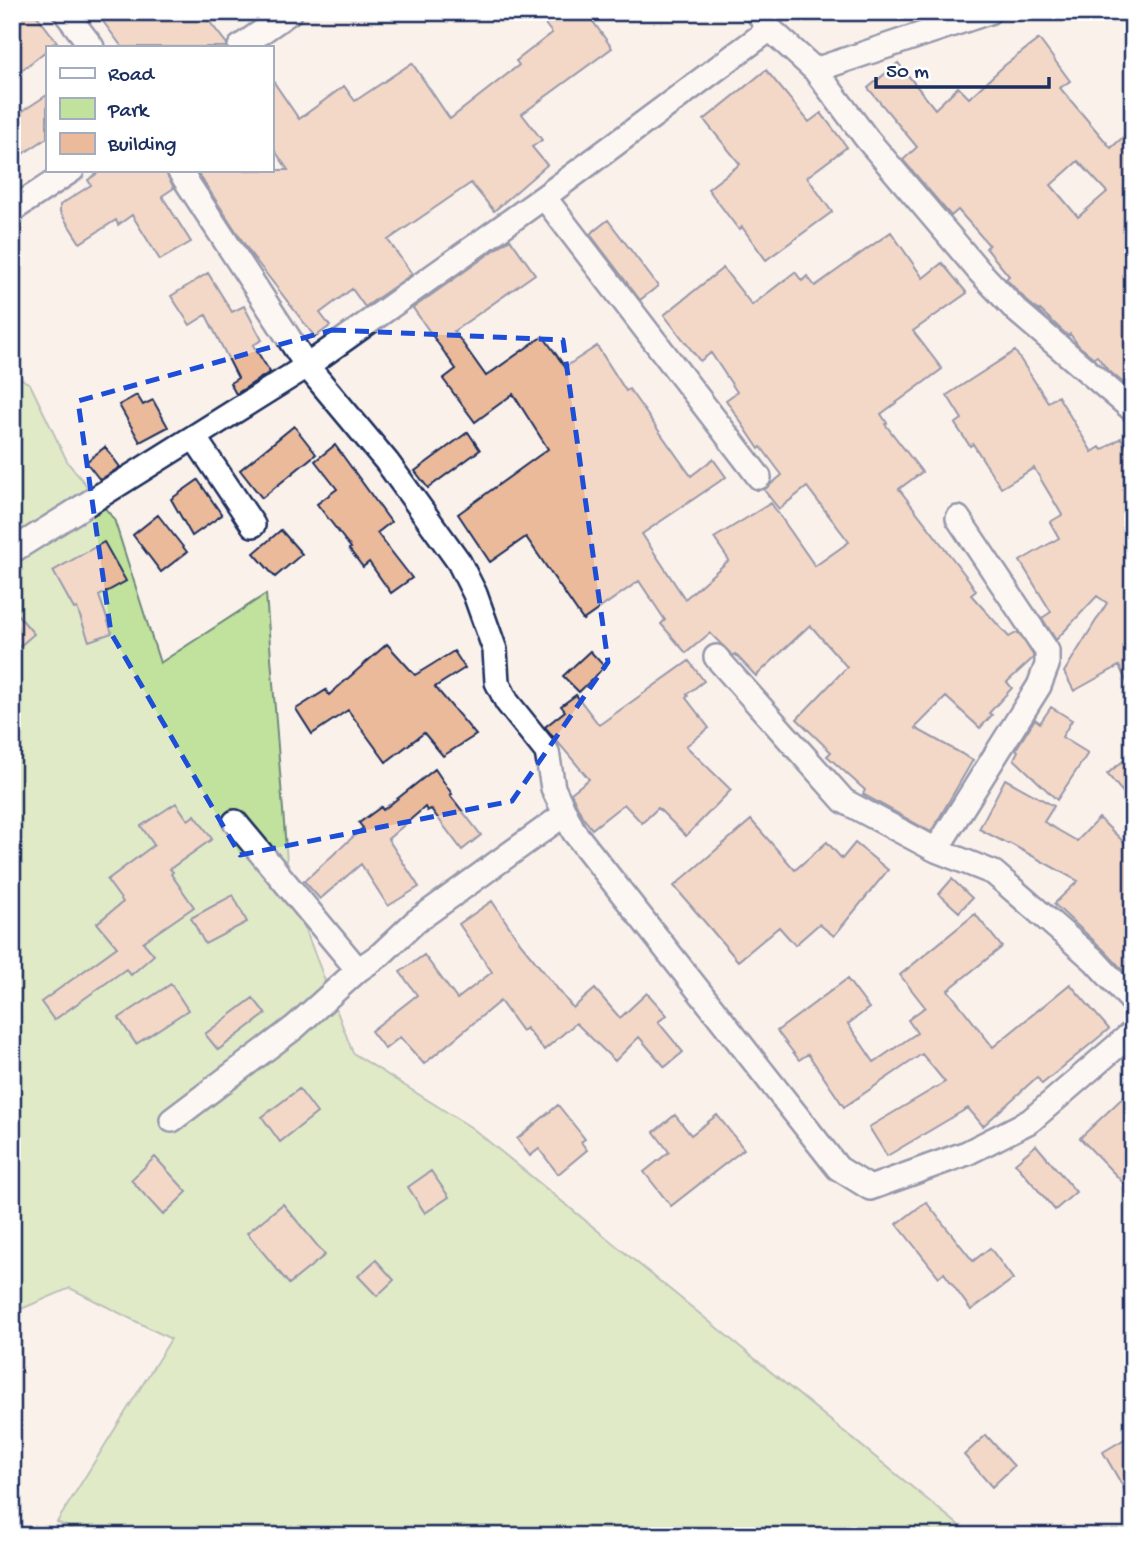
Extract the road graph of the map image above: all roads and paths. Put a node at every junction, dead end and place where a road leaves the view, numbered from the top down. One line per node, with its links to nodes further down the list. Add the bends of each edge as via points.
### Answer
1 (65, 12): 5 (street)
2 (290, 12): 6 (street)
3 (989, 12): 7 (street)
4 (763, 21): 7 (street); 10 (street)
5 (91, 46)
6 (241, 46)
7 (815, 70): 13 (street, via 979,271 1017,311)
8 (69, 172): 11 (street)
9 (180, 172): 12 (street)
10 (544, 197): 12 (street); 15 (street)
11 (12, 210)
12 (307, 366): 14 (street); 20 (street, via 387,462 459,562 495,650 497,682 547,752 553,788)
13 (1133, 410)
14 (194, 437): 17 (street); 18 (street)
15 (759, 477)
16 (957, 518): 22 (street, via 1048,651 1039,686)
17 (253, 525)
18 (12, 551)
19 (716, 657): 22 (street, via 844,801)
20 (565, 814): 23 (street, via 415,922); 25 (street, via 574,832 838,1168 870,1188 967,1153 1030,1121)
21 (235, 822): 23 (street)
22 (936, 850): 24 (street, via 994,873 1094,960)
23 (358, 970): 26 (street, via 295,1027)
24 (1133, 1002)
25 (1133, 1032)
26 (172, 1120)

